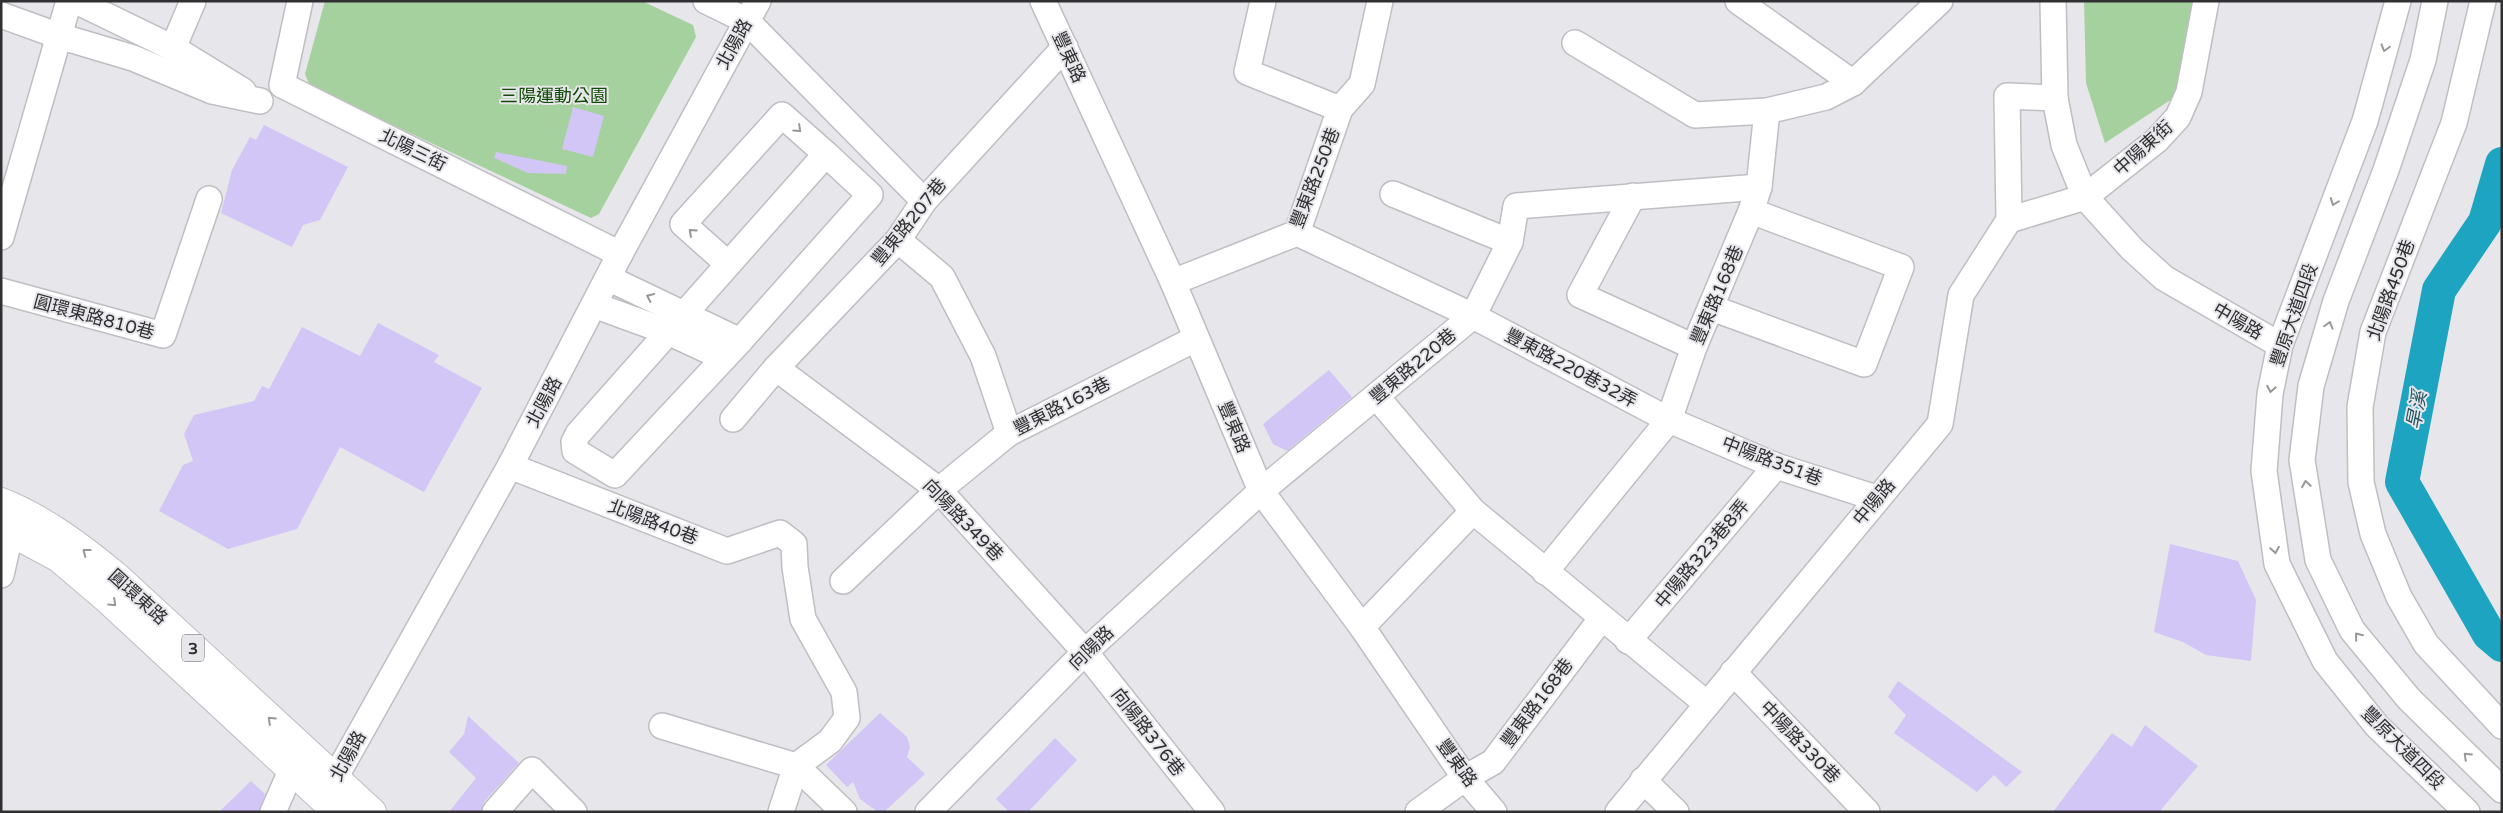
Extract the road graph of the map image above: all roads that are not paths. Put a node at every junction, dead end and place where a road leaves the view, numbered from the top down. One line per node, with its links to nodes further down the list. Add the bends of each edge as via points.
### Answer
1 (69, 1): 18 (street)
2 (76, 1): 21 (street)
3 (193, 1): 21 (street)
4 (300, 1): 23 (street)
5 (706, 1): 16 (street)
6 (1044, 1): 20 (street, 豐東路)
7 (1263, 1): 26 (street, via 1247,72)
8 (1380, 1): 26 (street, 豐東路250巷, via 1362,84)
9 (1738, 1): 22 (street)
10 (1940, 1): 22 (street)
11 (2053, 1): 24 (street, 中陽路)
12 (2206, 1): 32 (street, 中陽東街, via 2189,92 2178,117 2157,140)
13 (2398, 1): 52 (street, 豐原大道四段, one-way to 52, via 2365,121)
14 (2435, 1): 82 (street, 豐原大道四段, one-way to 14, via 2409,699 2352,630 2318,560 2302,460 2311,386 2336,302 2423,60)
15 (2483, 1): 77 (street, 北陽路450巷, via 2454,123 2373,332 2360,407 2362,482 2373,534 2399,597 2426,644)
16 (752, 11): 34 (street); 41 (street, 北陽路)
17 (1, 14): 18 (street)
18 (59, 36): 25 (street, via 133,58 212,91); 38 (street)
19 (1575, 43): 27 (street, via 1695,115)
20 (1065, 47): 34 (street, 豐東路207巷); 44 (street, 豐東路)
21 (173, 48): 25 (street)
22 (1853, 83): 27 (street, via 1826,97)
23 (282, 85): 25 (street); 41 (street, 北陽三街)
24 (2055, 98): 32 (street, 中陽路, via 2064,145); 36 (street, via 2007,96)
25 (260, 101)
26 (1340, 109): 37 (street, 豐東路250巷)
27 (1767, 111): 29 (street, 豐東路168巷)
28 (826, 154): 42 (street); 42 (street, one-way to 28, via 683,224 782,115); 54 (street, via 870,195)
29 (1759, 187): 31 (street); 35 (street, 豐東路168巷)
30 (1393, 194): 40 (street)
31 (1633, 196): 40 (street, 豐東路220巷, via 1516,206); 53 (street, via 1580,295)
32 (2085, 197): 36 (street); 52 (street, 中陽路, via 2132,249 2164,278)
33 (209, 199): 45 (street, 圓環東路810巷, via 164,335)
34 (924, 201): 39 (street, 豐東路207巷)
35 (1751, 211): 47 (street, 豐東路168巷); 47 (street, via 1901,267 1864,364)
36 (2009, 220): 64 (street, 中陽路, via 1961,295 1940,424)
37 (1297, 234): 44 (street, 豐東路250巷); 49 (street, 豐東路220巷32弄)
38 (1, 237)
39 (898, 240): 55 (street, 豐東路207巷); 59 (street, via 942,278 983,356)
40 (1510, 242): 49 (street, 豐東路220巷)
41 (620, 254): 43 (street, 北陽路)
42 (728, 264): 48 (street)
43 (608, 278): 46 (street, 北陽路); 48 (street, one-way to 43)
44 (1173, 282): 51 (street, 豐東路)
45 (1, 291)
46 (594, 304): 50 (street); 60 (street, 北陽路)
47 (1712, 308): 53 (street, 豐東路168巷)
48 (685, 313): 50 (street); 54 (street)
49 (1473, 316): 56 (street, 豐東路220巷); 58 (street, 豐東路220巷32弄)
50 (668, 332): 54 (street); 54 (street, via 574,442 575,451 615,475)
51 (1195, 339): 59 (street, 豐東路163巷); 63 (street, 豐東路)
52 (2280, 345): 97 (street, 豐原大道四段, one-way to 97, via 2270,394 2264,471 2277,564 2325,661 2376,726)
53 (1694, 347): 58 (street, 豐東路168巷)
54 (732, 350)
55 (776, 368): 57 (street, 豐東路207巷); 62 (street, 向陽路349巷)
56 (1376, 396): 63 (street, 豐東路220巷); 65 (street)
57 (733, 419)
58 (1669, 420): 61 (street, 中陽路351巷); 67 (street, 豐東路168巷)
59 (1009, 433): 62 (street, 豐東路163巷)
60 (510, 466): 79 (street, 北陽路40巷, via 727,550 780,533 794,544 804,619 844,692 847,718 830,742); 83 (street, 北陽路, via 427,610)
61 (1776, 466): 64 (street, 中陽路351巷); 72 (street, 中陽路323巷8弄)
62 (939, 490): 69 (street, 豐東路163巷); 73 (street, 向陽路349巷)
63 (1261, 491): 71 (street, 豐東路); 73 (street, 向陽路)
64 (1876, 498): 74 (street, 中陽路)
65 (1473, 511): 67 (street); 71 (street)
66 (9, 517): 68 (street); 78 (main road, 圓環東路 / 3)
67 (1545, 572): 70 (street)
68 (1, 575)
69 (843, 581)
70 (1601, 619): 72 (street); 80 (street, 豐東路168巷, via 1493,762)
71 (1362, 627): 80 (street, 豐東路)
72 (1628, 641): 75 (street)
73 (1085, 652): 90 (street, 向陽路); 91 (street, 向陽路376巷)
74 (1732, 672): 75 (street, 中陽路); 96 (street, 中陽路330巷)
75 (1707, 704): 81 (street, 中陽路)
76 (662, 726): 79 (street)
77 (2502, 726)
78 (297, 759): 83 (main road, 圓環東路 / 3); 84 (street)
79 (796, 766): 88 (street); 89 (street)
80 (1465, 778): 92 (street, 豐東路168巷); 93 (street, 豐東路)
81 (1643, 780): 94 (street, 中陽路); 95 (street)
82 (2502, 790)
83 (332, 796): 85 (main road, 圓環東路 / 3)
84 (273, 812)
85 (372, 812)
86 (495, 812): 87 (street, via 532,770)
87 (574, 812)
88 (781, 812)
89 (844, 812)
90 (928, 812)
91 (1212, 812)
92 (1418, 812)
93 (1494, 812)
94 (1618, 812)
95 (1676, 812)
96 (1868, 812)
97 (2467, 812)

